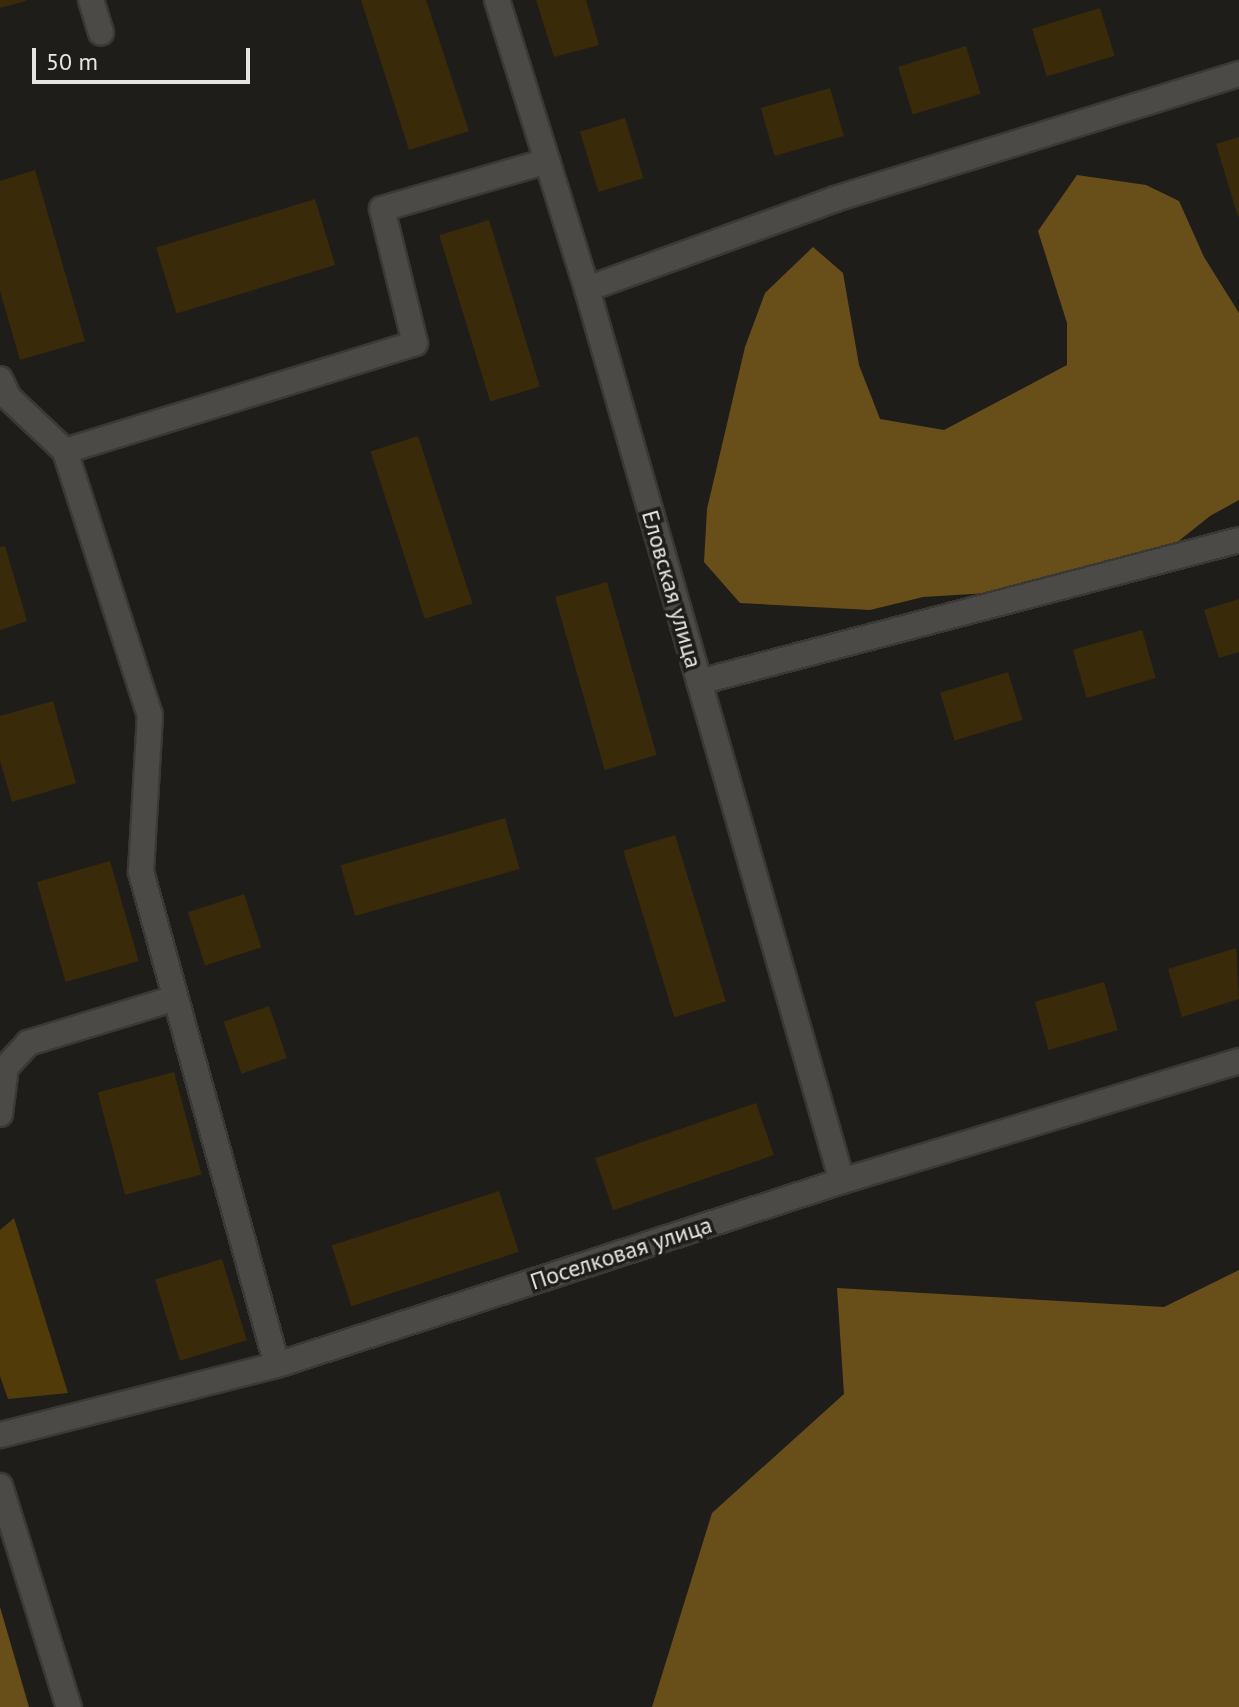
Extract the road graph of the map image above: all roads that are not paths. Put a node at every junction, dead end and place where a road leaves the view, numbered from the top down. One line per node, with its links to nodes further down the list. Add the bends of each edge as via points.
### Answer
1 (91, 0): 3 (street)
2 (497, 0): 5 (street, Еловская улица)
3 (101, 33)
4 (1239, 74): 6 (street, via 835,199)
5 (547, 161): 6 (street, Еловская улица); 8 (street, via 382,209 415,343)
6 (587, 289): 10 (street, Еловская улица)
7 (0, 379): 8 (street, via 9,398)
8 (65, 451): 11 (street, via 150,715 141,872)
9 (1239, 540): 10 (street)
10 (699, 682): 14 (street, Еловская улица)
11 (173, 999): 13 (street, via 28,1043 6,1067); 15 (street)
12 (1239, 1061): 14 (street, Поселковая улица)
13 (0, 1114)
14 (842, 1181): 15 (street, Поселковая улица)
15 (277, 1365): 16 (street, Поселковая улица)
16 (0, 1435)
17 (0, 1486): 18 (street)
18 (69, 1707)

